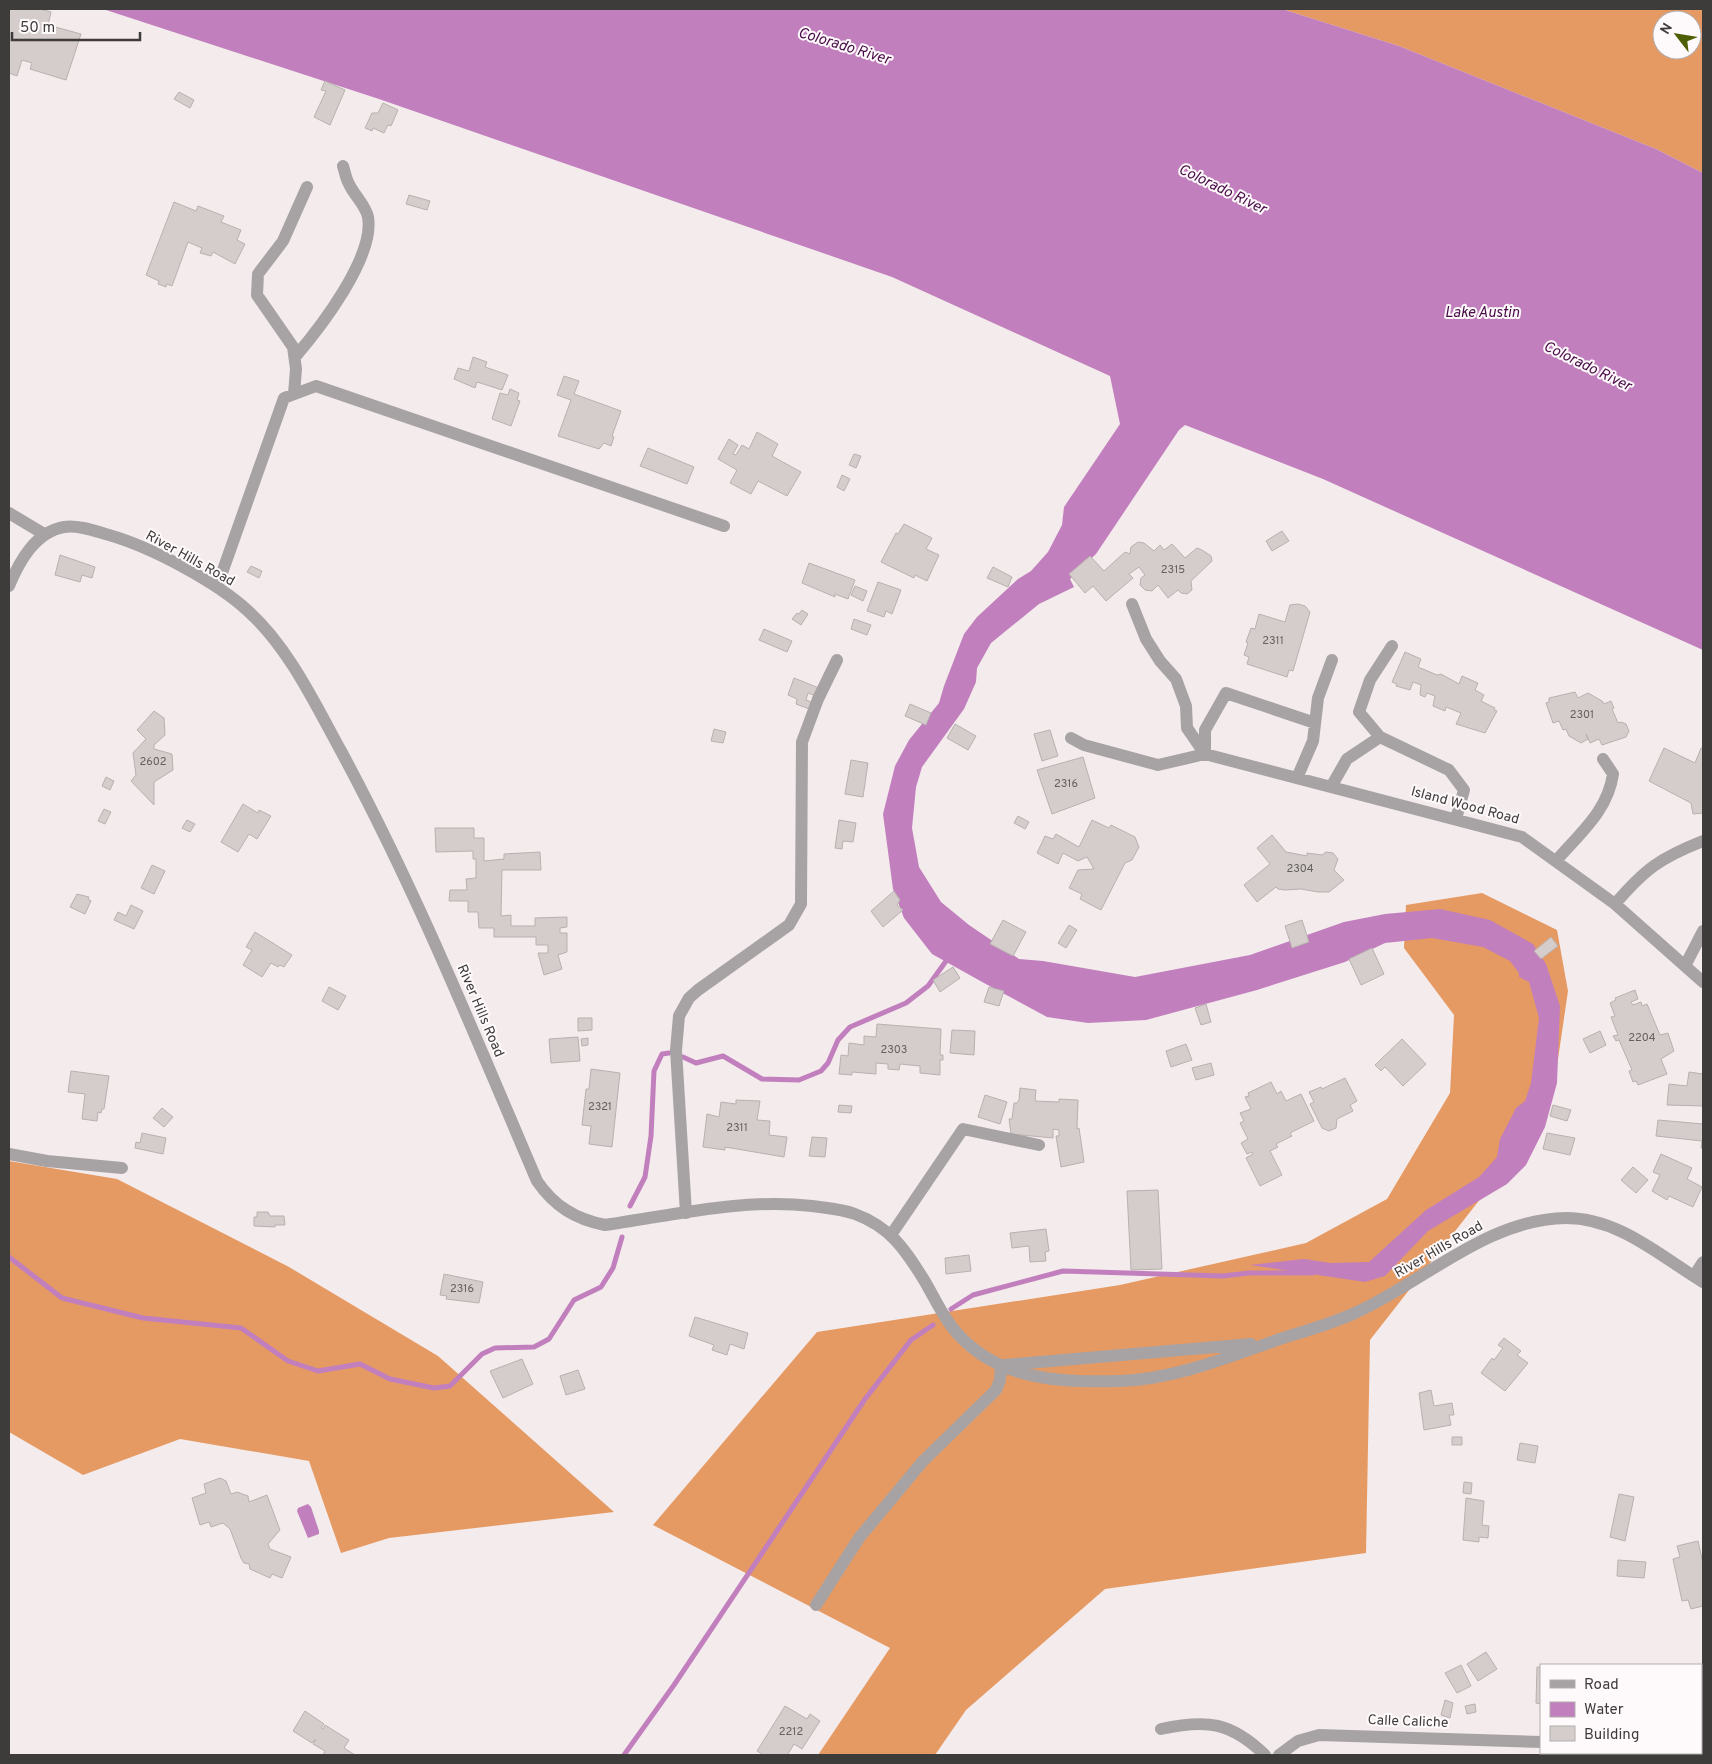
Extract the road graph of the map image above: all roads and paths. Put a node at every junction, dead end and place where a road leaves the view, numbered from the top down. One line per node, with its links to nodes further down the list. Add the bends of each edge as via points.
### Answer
1 (343, 166): 3 (street, via 347,182 368,216 369,234 364,252 321,327)
2 (307, 187): 3 (street, via 284,241 258,274 256,296 293,347)
3 (294, 357): 4 (street)
4 (294, 394): 6 (street, via 316,386); 9 (street, via 284,398)
5 (9, 513): 7 (street)
6 (724, 526)
7 (44, 534): 8 (street, via 28,551); 9 (street, River Hills Road, via 64,527 85,528 116,537)
8 (9, 586)
9 (217, 587): 31 (street, River Hills Road, via 248,612 266,632 309,694 336,742 392,848 537,1181 546,1195 584,1221 605,1225)
10 (1132, 604): 17 (street, via 1146,639 1176,679 1186,706 1187,728)
11 (1392, 646): 15 (street, via 1370,680 1359,712)
12 (837, 660): 31 (street, via 802,742 801,904 796,916 793,922 698,990 689,998 679,1016 676,1050)
13 (1332, 660): 14 (street, via 1318,698)
14 (1315, 723): 17 (street, via 1226,693 1205,730); 19 (street, via 1313,741)
15 (1380, 737): 20 (street, via 1347,759); 21 (street, via 1449,770 1464,790)
16 (1071, 738): 17 (street, via 1084,745 1158,764)
17 (1204, 754): 19 (street, Island Wood Road)
18 (1602, 759): 23 (street, via 1613,774 1611,789 1592,822)
19 (1297, 778): 20 (street, Island Wood Road)
20 (1331, 787): 21 (street, Island Wood Road)
21 (1456, 819): 23 (street, Island Wood Road, via 1522,837)
22 (1703, 841): 24 (street, via 1676,851 1645,871)
23 (1556, 861): 24 (street, Island Wood Road)
24 (1615, 904): 26 (street, Island Wood Road)
25 (1703, 931): 26 (street)
26 (1685, 966): 27 (street, Island Wood Road)
27 (1703, 982)
28 (1039, 1145): 32 (street, via 963,1129)
29 (9, 1154): 30 (street)
30 (122, 1168)
31 (686, 1213): 32 (street, River Hills Road, via 746,1204 782,1203 853,1213)
32 (891, 1235): 36 (street, River Hills Road, via 906,1249 952,1327 975,1351)
33 (1703, 1262): 34 (street)
34 (1698, 1279): 35 (street, River Hills Road, via 1640,1240 1605,1225 1567,1218 1526,1224 1490,1236 1354,1314)
35 (1271, 1342): 36 (street, River Hills Road); 36 (street, River Hills Road, via 1174,1374 1124,1381 1028,1376)
36 (1001, 1365): 37 (street, via 996,1390 923,1461 860,1538)
37 (816, 1605)
38 (1161, 1729): 40 (street, via 1181,1725 1217,1725 1235,1730)
39 (1540, 1742): 41 (street, Calle Caliche, via 1319,1736 1298,1741)
40 (1265, 1755)
41 (1279, 1755)

